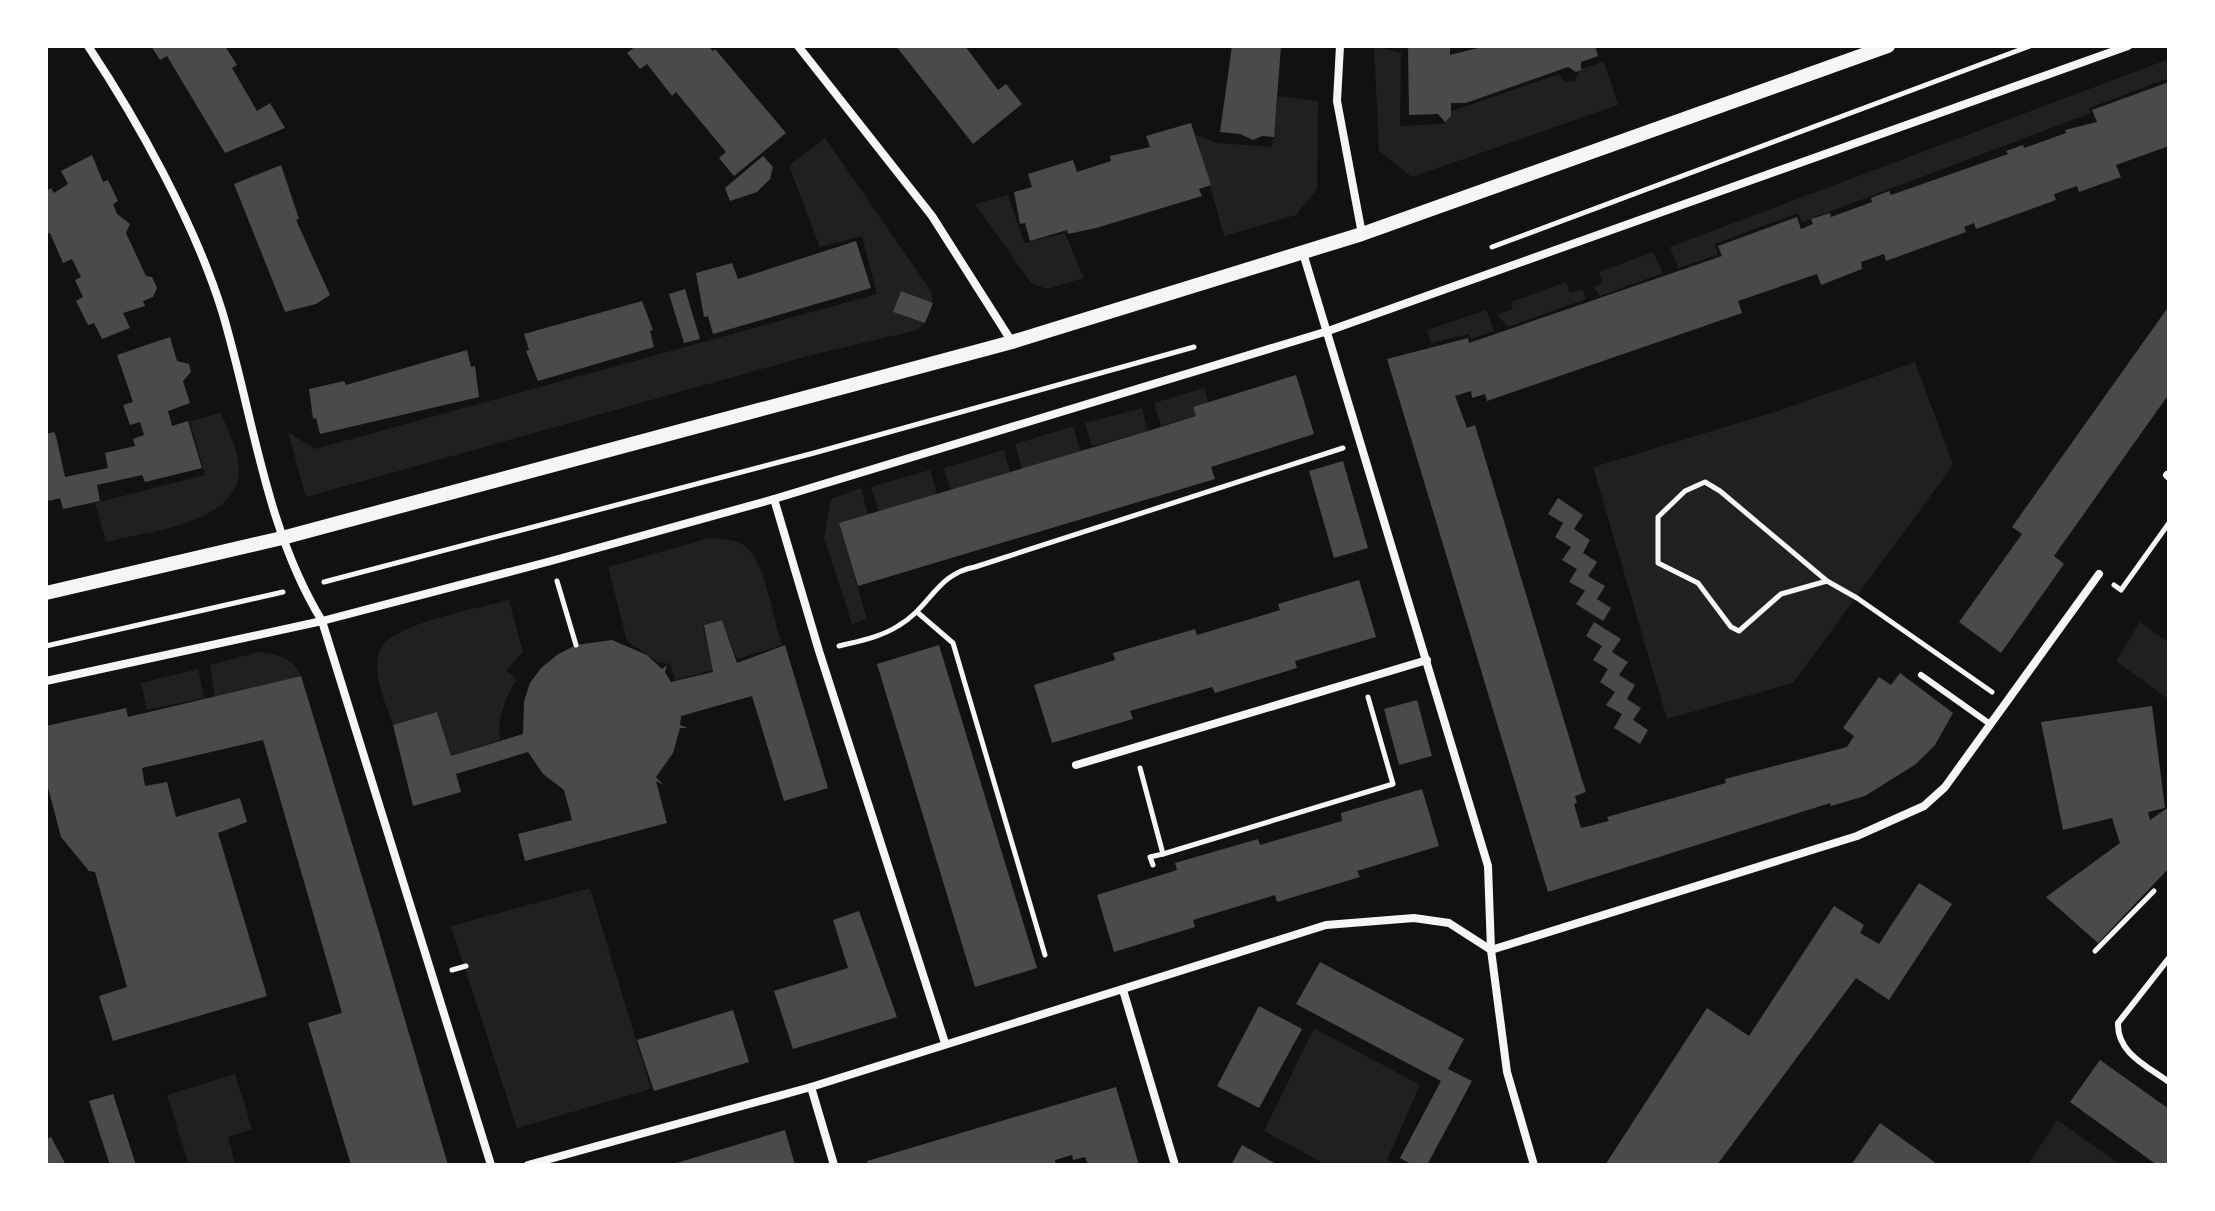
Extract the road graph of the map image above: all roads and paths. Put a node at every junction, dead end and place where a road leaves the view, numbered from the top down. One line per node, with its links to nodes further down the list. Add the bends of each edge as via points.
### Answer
1 (88, 46): 16 (street, via 195,241 225,321)
2 (798, 46): 11 (street, via 932,216)
3 (1340, 46): 7 (street, via 1337,101)
4 (1888, 46): 7 (street)
5 (2030, 46): 8 (path)
6 (2128, 46): 10 (street)
7 (1362, 234): 9 (street)
8 (1483, 250)
9 (1303, 253): 10 (street); 11 (street)
10 (1328, 331): 14 (street); 27 (street)
11 (1012, 342): 16 (street)
12 (1198, 346): 20 (path)
13 (1321, 455): 22 (path, via 954,571)
14 (774, 499): 17 (street); 26 (street)
15 (2169, 523): 18 (path, via 2121,590)
16 (282, 538): 20 (street); 21 (street)
17 (551, 561): 23 (street); 24 (path)
18 (2099, 574): 31 (street)
19 (1827, 581): 19 (path, via 1705,482 1685,491 1658,517 1658,563 1698,583 1739,631 1781,594); 31 (path)
20 (302, 588): 23 (street); 25 (path)
21 (46, 593)
22 (917, 612): 26 (path, via 872,638); 40 (path, via 953,643)
23 (322, 621): 30 (street); 46 (street)
24 (576, 645)
25 (46, 646)
26 (819, 651): 43 (street)
27 (1427, 660): 29 (street); 38 (street, via 1488,866)
28 (1921, 675): 32 (lane)
29 (1363, 679): 33 (street); 35 (path, via 1393,784)
30 (46, 681)
31 (2005, 702): 32 (street)
32 (1990, 724): 38 (street, via 1945,787 1924,806 1857,836)
33 (1134, 747): 34 (street); 35 (path)
34 (1076, 765)
35 (1163, 854): 36 (path, via 1150,857)
36 (1153, 865)
37 (2154, 891): 39 (path)
38 (1491, 950): 42 (street, via 1449,923 1414,918 1326,925); 50 (street, via 1507,1072)
39 (2095, 951)
40 (1045, 955)
41 (2169, 958): 44 (lane, via 2118,1023 2123,1048)
42 (1123, 990): 43 (street); 49 (street)
43 (945, 1043): 45 (street)
44 (2169, 1082)
45 (811, 1087): 47 (street); 48 (street)
46 (491, 1165)
47 (528, 1165)
48 (834, 1165)
49 (1175, 1165)
50 (1534, 1165)

